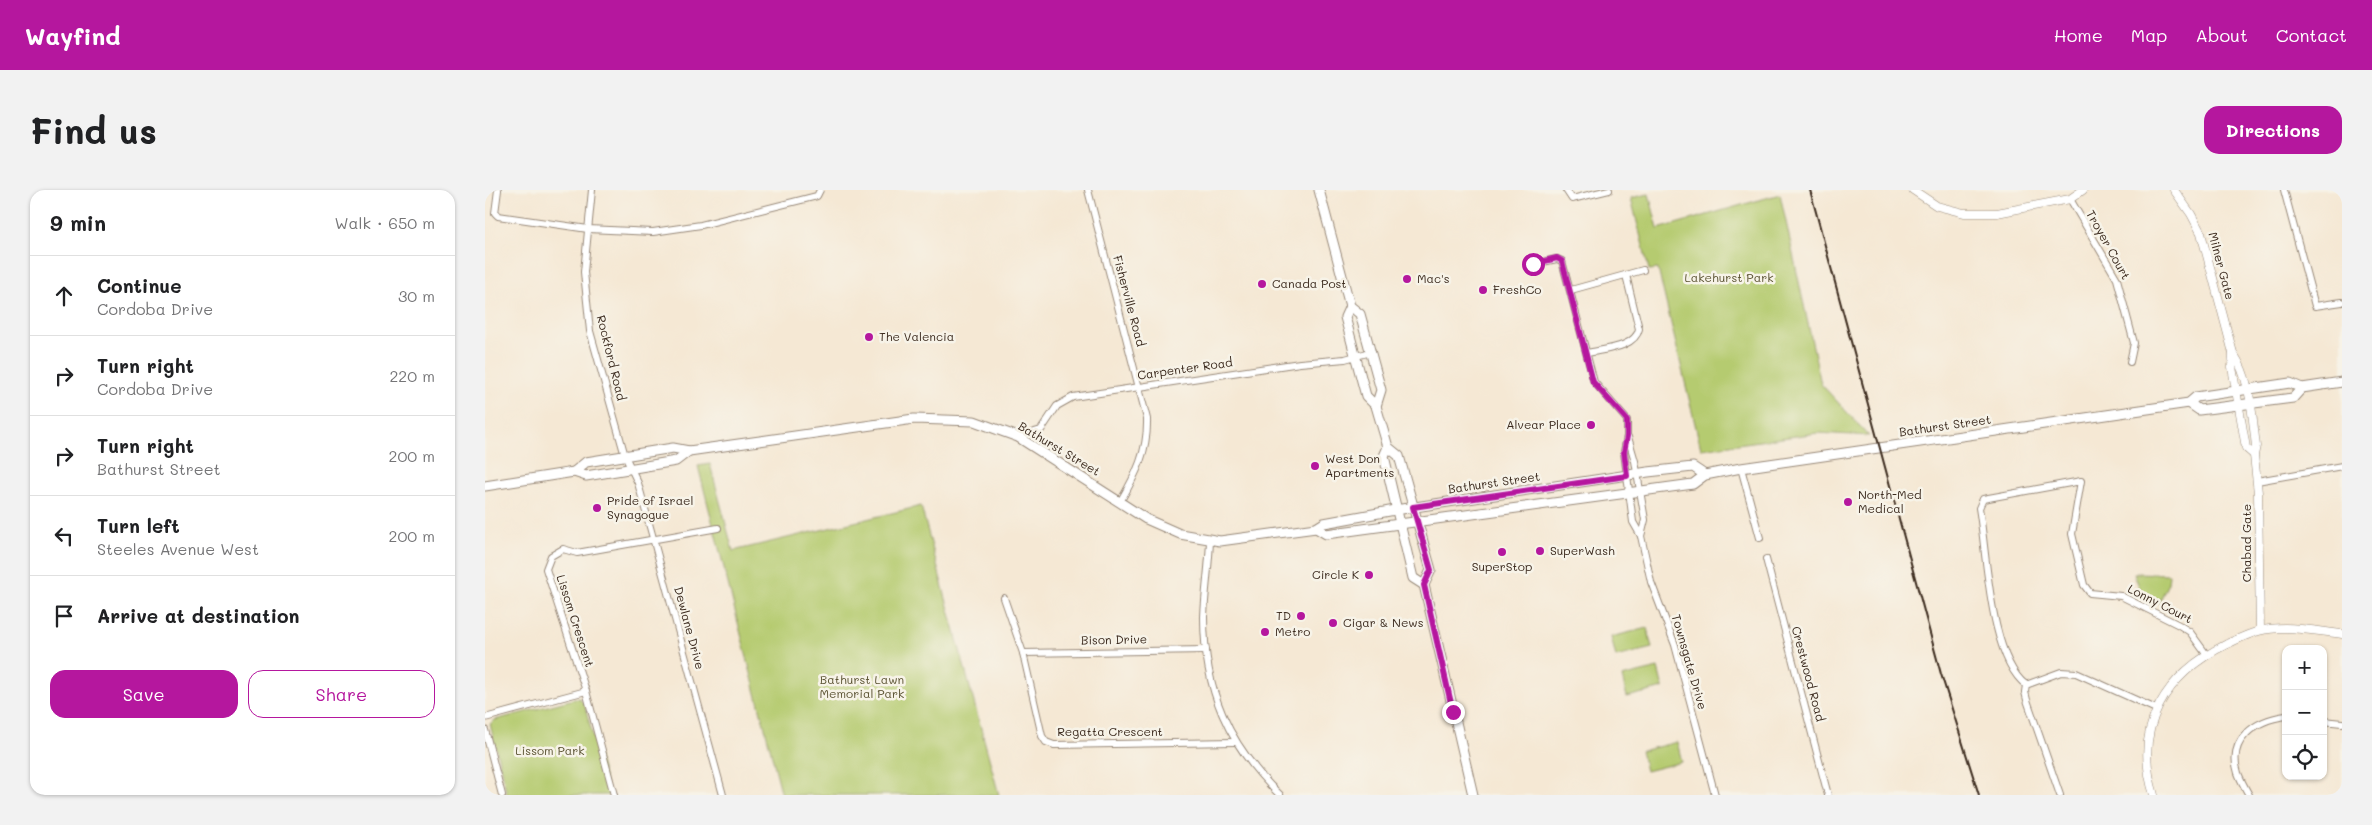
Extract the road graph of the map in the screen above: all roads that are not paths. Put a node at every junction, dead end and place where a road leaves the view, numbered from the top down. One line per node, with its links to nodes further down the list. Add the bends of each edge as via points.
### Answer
1 (498, 190): 13 (street, via 494,207 498,216)
2 (591, 190): 13 (street, Rockford Road)
3 (820, 190): 13 (street, via 817,196 679,229 628,232)
4 (1088, 190): 26 (street, Fisherville Road)
5 (1319, 190): 19 (main road)
6 (1566, 190): 7 (street, via 1572,199)
7 (1609, 190)
8 (1913, 190): 12 (street, via 1937,206 1964,213 1997,213)
9 (2083, 190): 12 (street)
10 (2174, 190): 22 (street, Milner Gate, via 2201,234)
11 (2284, 190): 18 (street, via 2315,306)
12 (2069, 198): 24 (street, Troyer Court, via 2117,279 2134,343)
13 (588, 228): 39 (street, Rockford Road, via 584,272 590,331)
14 (1533, 264): 17 (street, Townsgate Drive, via 1560,259)
15 (1643, 270): 16 (street)
16 (1626, 275): 17 (street); 21 (street, via 1638,335 1628,343)
17 (1571, 290): 21 (street, Townsgate Drive)
18 (2342, 302)
19 (1350, 306): 20 (main road, via 1360,314); 23 (main road, via 1345,317)
20 (1371, 352): 23 (street, Carpenter Road); 32 (main road, via 1381,390)
21 (1588, 353): 34 (street, Townsgate Drive, via 1593,382 1627,420)
22 (2233, 353): 28 (street, Milner Gate, via 2241,365); 29 (street, Milner Gate)
23 (1357, 357): 26 (street, Carpenter Road); 32 (main road, via 1366,396)
24 (2130, 362)
25 (2342, 382): 27 (main road, Bathurst Street)
26 (1140, 387): 35 (street, Carpenter Road, via 1073,397 1057,406 1041,430); 51 (street, Fisherville Road, via 1147,419 1145,446 1138,469)
27 (2302, 388): 28 (main road, Bathurst Street, via 2290,383); 31 (main road, Bathurst Street, via 2293,398)
28 (2248, 390): 29 (main road, Bathurst Street); 31 (street, Milner Gate)
29 (2237, 392): 30 (main road, Bathurst Street, via 2196,397); 33 (street, Milner Gate)
30 (2189, 403): 33 (main road, Bathurst Street, via 2199,410); 41 (main road, Bathurst Street)
31 (2250, 405): 33 (main road, Bathurst Street); 38 (street, Chabad Gate, via 2257,446)
32 (1376, 406): 36 (main road)
33 (2239, 406): 38 (street, Chabad Gate, via 2246,448)
34 (1627, 436): 44 (street, Townsgate Drive); 46 (street, Townsgate Drive, via 1624,452)
35 (1018, 437): 37 (main road, Bathurst Street, via 974,420 914,419); 51 (main road, Bathurst Street)
36 (1388, 447): 52 (main road, via 1399,456); 53 (main road, via 1384,456)
37 (689, 451): 39 (main road, Bathurst Street, via 673,448); 42 (main road, Bathurst Street, via 676,461)
38 (2254, 455): 47 (street, Chabad Gate)
39 (625, 456): 42 (street, Rockford Road); 43 (main road, Bathurst Street, via 586,462)
40 (2342, 466): 47 (street)
41 (1741, 468): 45 (main road, Bathurst Street); 59 (street)
42 (630, 469): 43 (main road, Bathurst Street, via 586,476); 60 (street, Dewlane Drive, via 638,483)
43 (574, 472): 48 (main road, Bathurst Street)
44 (1637, 474): 45 (main road, Bathurst Street, via 1693,467); 46 (main road, Bathurst Street); 49 (street, Townsgate Drive)
45 (1705, 475): 49 (main road, Bathurst Street, via 1693,484)
46 (1627, 476): 50 (street, Townsgate Drive); 52 (main road, Bathurst Street)
47 (2257, 481): 65 (street, Chabad Gate)
48 (485, 486)
49 (1640, 492): 50 (main road, Bathurst Street); 58 (street, Townsgate Drive, via 1645,520)
50 (1630, 493): 54 (main road, Bathurst Street); 58 (street, Townsgate Drive, via 1633,522)
51 (1120, 502): 61 (main road, Bathurst Street, via 1146,519 1180,534)
52 (1413, 507): 53 (main road, Bathurst Street); 54 (main road)
53 (1395, 510): 55 (main road); 57 (main road, Bathurst Street, via 1325,523)
54 (1417, 522): 55 (main road, Bathurst Street); 63 (main road, via 1431,570)
55 (1398, 524): 57 (main road, Bathurst Street, via 1326,534); 63 (main road, via 1413,578)
56 (718, 528): 60 (street, Lissom Crescent)
57 (1316, 528): 61 (main road, Bathurst Street)
58 (1641, 536): 84 (street, Townsgate Drive, via 1651,582 1675,645)
59 (1760, 538)
60 (653, 540): 71 (street, Lissom Crescent, via 577,553 563,550 551,556 547,569); 81 (street, Dewlane Drive)
61 (1209, 541): 67 (street, via 1204,616)
62 (1766, 559): 85 (street, Crestwood Road)
63 (1424, 585): 83 (main road)
64 (1004, 598): 68 (street, Regatta Crescent)
65 (2260, 630): 66 (street); 69 (street)
66 (2342, 634)
67 (1206, 650): 68 (street, Bison Drive); 78 (street, via 1214,697)
68 (1023, 653): 78 (street, Regatta Crescent, via 1046,742 1054,745)
69 (2206, 654): 70 (street, Lonny Court, via 2190,632 2121,596 2090,593 2084,585 2072,534 2081,481 1983,499 1979,508 1987,584 1997,624 2008,661); 72 (street, via 2173,684)
70 (2027, 685): 72 (street, via 2061,672 2076,673); 86 (street, via 2027,700)
71 (586, 691): 74 (street); 80 (street, Lissom Crescent)
72 (2156, 709): 87 (street, via 2147,758)
73 (2282, 717): 88 (street, via 2253,728 2240,739 2235,757 2238,773)
74 (485, 718)
75 (2327, 721): 76 (street)
76 (2342, 723)
77 (485, 730): 79 (street)
78 (1235, 742): 82 (street)
79 (502, 795)
80 (614, 795)
81 (723, 795)
82 (1280, 795)
83 (1473, 795)
84 (1715, 795)
85 (1828, 795)
86 (2060, 795)
87 (2154, 795)
88 (2249, 795)

